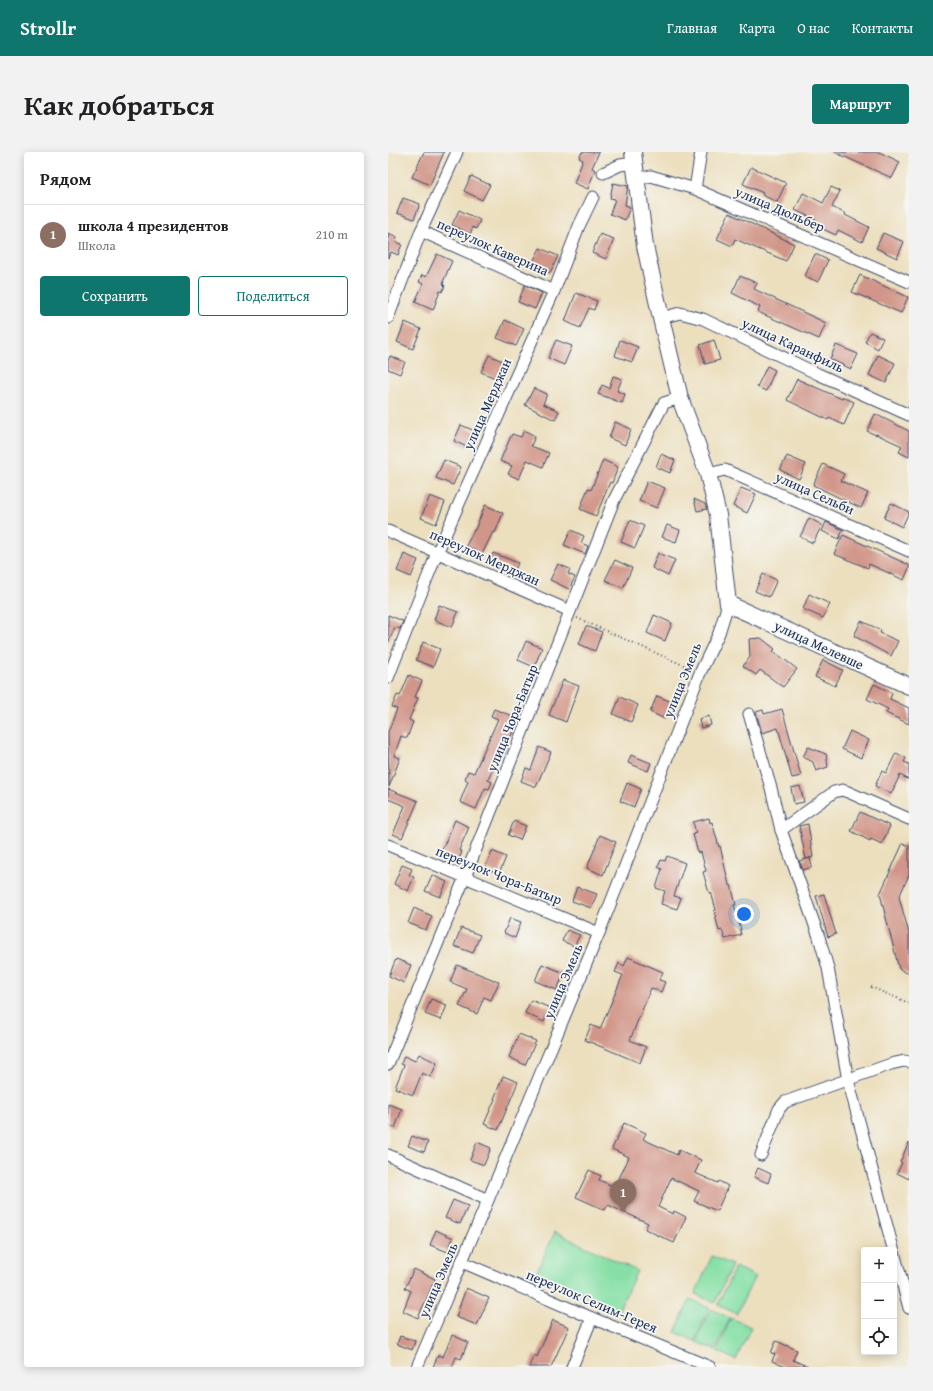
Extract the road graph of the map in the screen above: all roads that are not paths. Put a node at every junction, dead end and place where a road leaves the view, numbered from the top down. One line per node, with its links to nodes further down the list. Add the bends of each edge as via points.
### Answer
1 (457, 152): 8 (street)
2 (701, 152): 6 (street)
3 (634, 158): 4 (street); 5 (street)
4 (604, 173)
5 (636, 179): 6 (street, улица Дюльбер, via 651,176); 12 (street, via 645,246)
6 (695, 189): 9 (street, улица Дюльбер)
7 (593, 196): 10 (street, улица Мерджан)
8 (421, 231): 10 (street, переулок Каверина); 11 (street)
9 (909, 282)
10 (554, 291): 18 (street, улица Мерджан)
11 (388, 318)
12 (662, 318): 13 (street); 14 (street, улица Каранфиль, via 680,313 703,319)
13 (680, 398): 15 (street); 20 (street, улица Чора-Батыр, via 664,403 660,410 614,500)
14 (909, 415)
15 (708, 474): 17 (street, улица Сельби, via 725,470); 19 (street, via 718,514)
16 (388, 531): 18 (street, переулок Мерджан)
17 (909, 551)
18 (437, 553): 20 (street, переулок Мерджан); 21 (street, улица Мерджан)
19 (728, 604): 22 (street, улица Мелевше); 28 (street, улица Эмель, via 719,633 700,673)
20 (569, 613): 27 (street, улица Чора-Батыр)
21 (388, 678)
22 (909, 686)
23 (748, 714): 25 (street)
24 (909, 819): 25 (street, via 842,790 834,792)
25 (781, 830): 31 (street, via 828,968)
26 (388, 845): 27 (street, переулок Чора-Батыр)
27 (465, 877): 28 (street, переулок Чора-Батыр); 30 (street, улица Чора-Батыр)
28 (599, 933): 34 (street, улица Эмель)
29 (909, 1062): 31 (street, via 891,1064)
30 (388, 1064)
31 (848, 1080): 33 (street, via 785,1102 779,1110); 36 (street)
32 (388, 1155): 34 (street)
33 (762, 1155)
34 (488, 1200): 35 (street, улица Эмель)
35 (462, 1262): 37 (street, переулок Селим-Герея); 38 (street, улица Эмель)
36 (909, 1308)
37 (592, 1318): 39 (street); 40 (street, переулок Селим-Герея)
38 (417, 1367)
39 (572, 1367)
40 (710, 1367)

